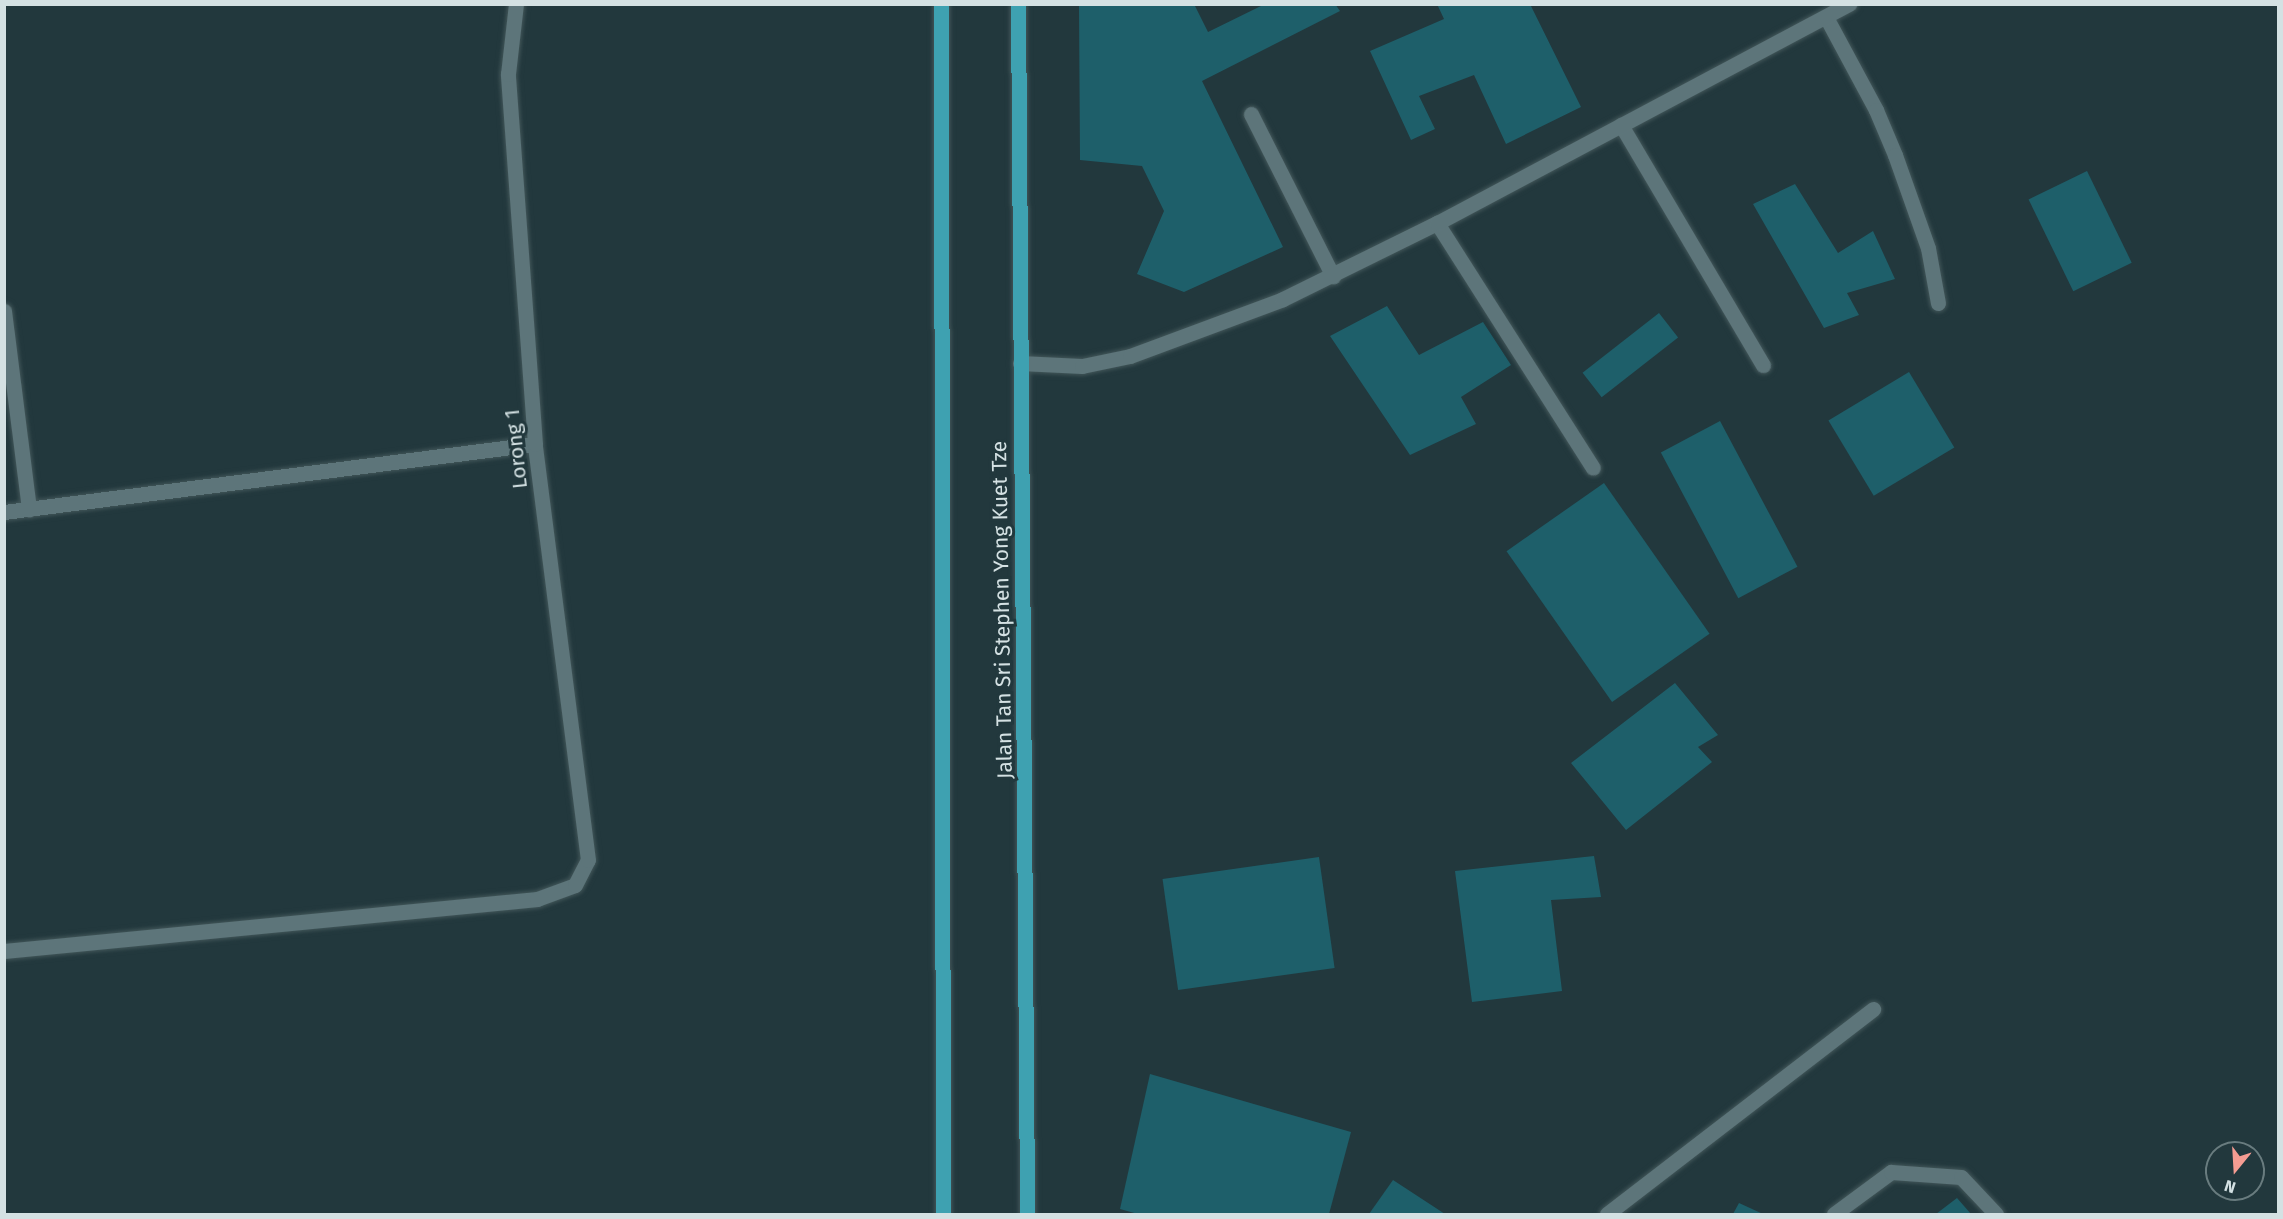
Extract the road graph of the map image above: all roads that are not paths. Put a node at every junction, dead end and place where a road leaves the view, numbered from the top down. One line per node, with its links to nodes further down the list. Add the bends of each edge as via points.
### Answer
1 (516, 4): 14 (street, Lorong 1, via 508,74)
2 (941, 4): 20 (main road)
3 (1018, 4): 12 (main road, Jalan Tan Sri Stephen Yong Kuet Tze)
4 (1849, 4): 5 (street)
5 (1826, 16): 7 (street); 10 (street, via 1895,155 1928,248)
6 (1251, 114): 9 (street)
7 (1621, 125): 8 (street); 13 (street)
8 (1437, 223): 9 (street); 15 (street)
9 (1333, 276): 12 (street, via 1130,356 1082,366)
10 (1938, 303)
11 (4, 311): 16 (street)
12 (1020, 363): 21 (main road, Jalan Tan Sri Stephen Yong Kuet Tze)
13 (1763, 365)
14 (535, 444): 16 (street); 18 (street, Lorong 1, via 588,860 575,885 537,899)
15 (1593, 468)
16 (29, 509): 17 (street)
17 (4, 512)
18 (4, 951)
19 (1874, 1009): 22 (street)
20 (943, 1215)
21 (1027, 1215)
22 (1607, 1215)
23 (1834, 1215): 24 (street, via 1891,1172 1960,1177)
24 (1996, 1215)

